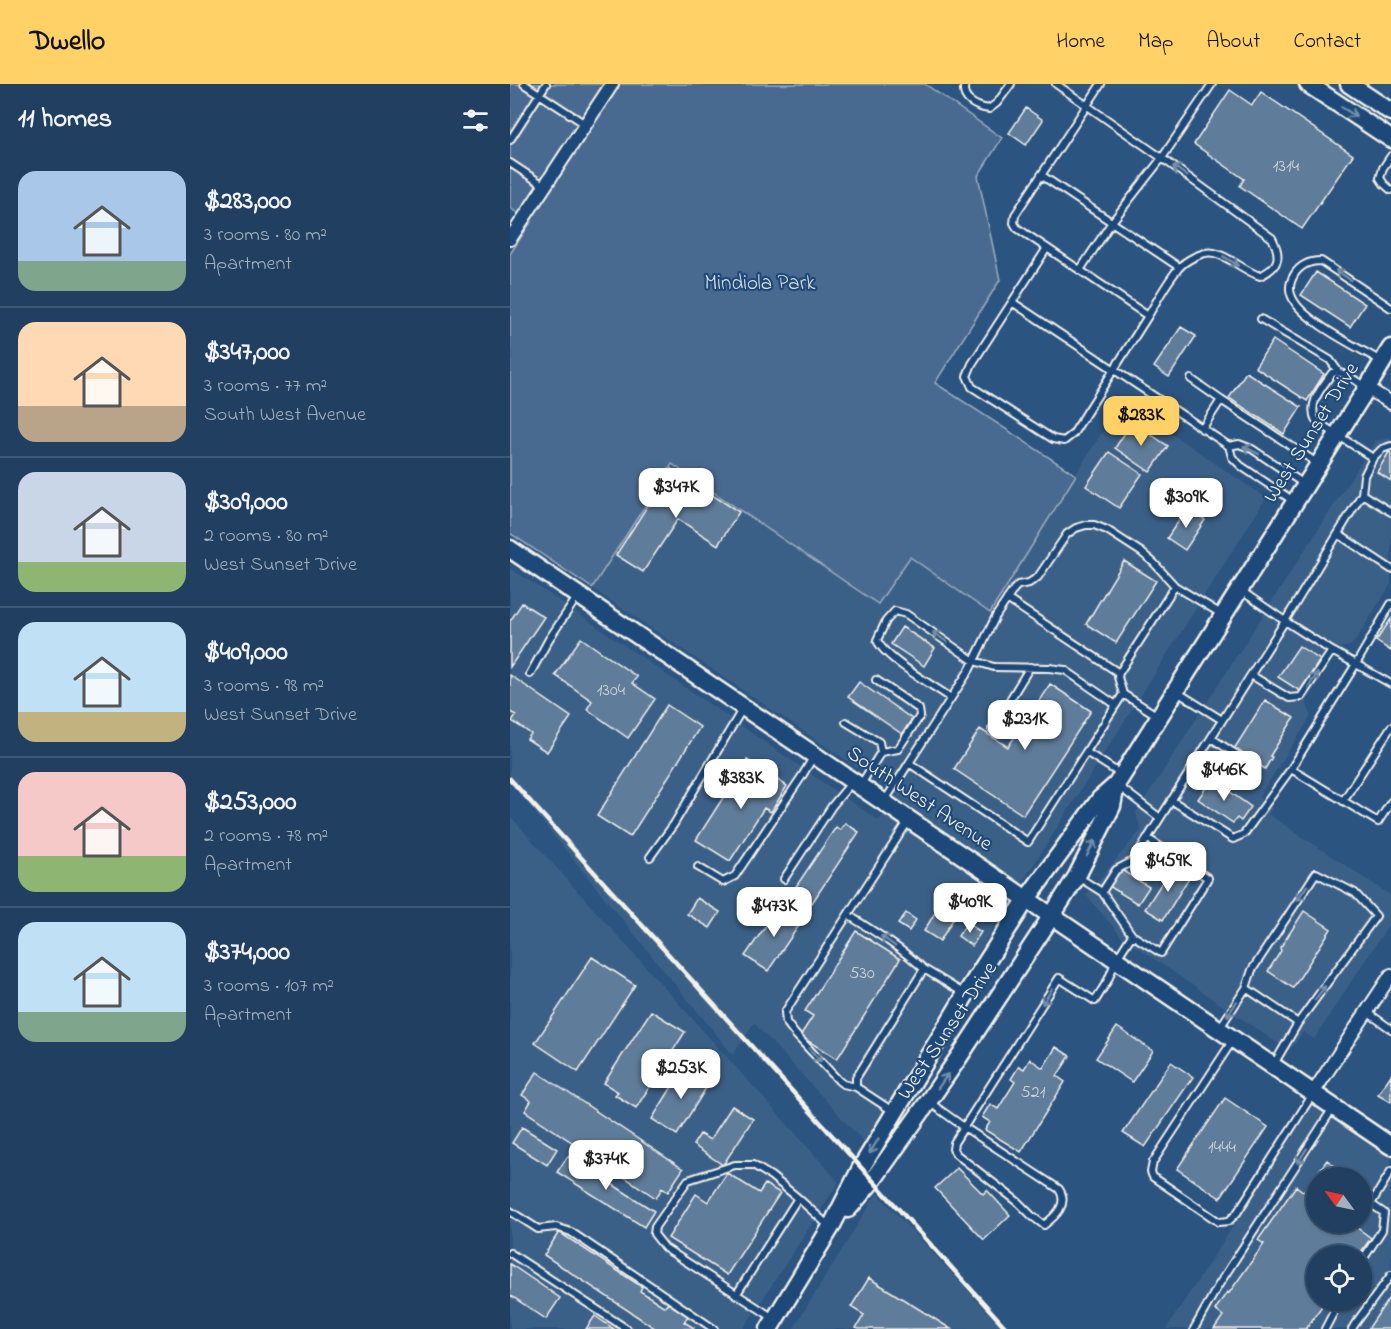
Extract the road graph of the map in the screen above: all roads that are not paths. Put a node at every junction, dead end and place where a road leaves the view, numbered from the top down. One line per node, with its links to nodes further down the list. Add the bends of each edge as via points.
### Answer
1 (524, 84): 11 (lane)
2 (546, 84): 11 (lane)
3 (612, 84): 14 (street)
4 (965, 84): 5 (lane, via 966,98 989,109)
5 (1011, 84)
6 (1056, 84): 12 (lane)
7 (1101, 84): 12 (lane)
8 (1212, 84): 18 (lane)
9 (1308, 84): 15 (main road, one-way to 15)
10 (1349, 84): 13 (main road)
11 (540, 94): 14 (lane); 16 (lane)
12 (1086, 106): 18 (lane); 20 (lane)
13 (1391, 112)
14 (585, 124): 21 (street)
15 (1391, 139)
16 (510, 140)
17 (1391, 156): 22 (lane, via 1380,178)
18 (1162, 158): 23 (lane); 26 (lane, one-way to 18, via 1201,253 1215,252 1260,276 1271,270 1278,259 1278,249 1272,238)
19 (510, 163): 21 (lane)
20 (1041, 175): 23 (lane); 25 (lane, via 1015,215 1014,223)
21 (545, 186): 24 (street)
22 (1391, 190)
23 (1112, 222): 26 (lane); 27 (lane)
24 (510, 238)
25 (1047, 248): 27 (lane); 28 (lane)
26 (1179, 267): 30 (lane)
27 (1080, 270): 30 (lane)
28 (1012, 302): 33 (lane); 33 (lane, via 972,364 967,376 972,387 1053,439 1064,441 1073,434)
29 (1391, 308): 32 (lane, one-way to 32, via 1321,261 1311,261 1297,270 1290,284 1291,297 1311,320)
30 (1148, 316): 33 (lane)
31 (1261, 319): 34 (lane, via 1329,360)
32 (1387, 354): 36 (main road, West Sunset Drive)
33 (1113, 370): 39 (lane)
34 (1338, 371): 36 (lane); 40 (lane, via 1332,373 1313,404 1316,421)
35 (1191, 379): 37 (lane)
36 (1367, 388): 38 (street); 40 (main road, West Sunset Drive)
37 (1221, 400): 39 (lane); 44 (lane)
38 (1391, 403)
39 (1202, 429): 41 (lane)
40 (1337, 435): 43 (lane); 44 (main road, West Sunset Drive)
41 (1229, 446): 45 (lane, one-way to 41, via 1252,449 1239,444); 47 (lane, via 1232,457 1241,466)
42 (1391, 446): 43 (lane)
43 (1372, 458): 46 (lane)
44 (1319, 464): 45 (main road, West Sunset Drive)
45 (1306, 485): 47 (main road, West Sunset Drive)
46 (1362, 494): 48 (lane); 49 (lane)
47 (1295, 502): 53 (main road, West Sunset Drive)
48 (1391, 512)
49 (1338, 534): 51 (lane); 58 (lane)
50 (510, 549): 54 (main road, South West Avenue)
51 (1391, 569)
52 (1175, 586): 55 (lane, via 1141,552 1101,527 1086,525 1067,534 1041,574 1018,585); 57 (lane); 63 (lane)
53 (1240, 590): 57 (main road, West Sunset Drive); 58 (lane)
54 (579, 596): 64 (lane); 72 (main road, South West Avenue)
55 (1007, 599): 60 (lane); 63 (lane)
56 (1391, 604): 61 (lane)
57 (1224, 615): 68 (main road, West Sunset Drive)
58 (1285, 621): 59 (lane); 65 (lane)
59 (1332, 651): 61 (lane); 65 (lane, one-way to 59, via 1289,698 1301,697)
60 (974, 661): 62 (lane, via 994,667); 70 (lane); 70 (lane, one-way to 70, via 906,614 895,611 886,621 877,640 880,646)
61 (1356, 664): 67 (lane); 84 (lane)
62 (1030, 667): 71 (lane, via 1065,670); 77 (lane)
63 (1119, 673): 69 (lane)
64 (530, 674)
65 (1251, 675): 74 (lane)
66 (876, 680): 79 (lane, via 920,709 920,716 898,749)
67 (1391, 684)
68 (1175, 691): 73 (main road, West Sunset Drive); 74 (lane)
69 (1123, 694): 71 (lane); 73 (lane)
70 (951, 698): 83 (lane)
71 (1116, 705): 80 (lane)
72 (744, 708): 81 (main road, South West Avenue); 94 (lane, via 674,825)
73 (1159, 717): 85 (main road, West Sunset Drive)
74 (1222, 720): 78 (lane)
75 (846, 722): 79 (lane, via 879,742)
76 (1391, 727): 88 (lane)
77 (992, 729)
78 (1211, 738): 82 (lane); 82 (lane, via 1254,766 1242,784)
79 (882, 752): 86 (lane)
80 (1086, 752): 83 (lane, via 1028,842); 85 (lane)
81 (814, 755): 86 (main road, South West Avenue); 95 (lane, via 735,876 723,882)
82 (1199, 756): 87 (lane)
83 (909, 763): 89 (lane)
84 (1291, 769): 87 (lane, via 1244,834 1233,839); 88 (lane)
85 (1119, 780): 91 (lane); 96 (main road, West Sunset Drive, one-way to 85, via 1112,806); 99 (main road, West Sunset Drive, via 1100,799)
86 (856, 784): 89 (main road, South West Avenue); 97 (lane, via 832,806)
87 (1171, 800): 91 (lane)
88 (1343, 801): 90 (lane, via 1378,822)
89 (884, 802): 92 (main road, South West Avenue)
90 (1391, 802)
91 (1160, 818): 93 (lane)
92 (910, 820): 99 (main road, South West Avenue); 100 (lane)
93 (1147, 838): 98 (lane, via 1133,861 1116,870); 102 (lane, via 1208,878 1161,953)
94 (650, 857)
95 (699, 867)
96 (1077, 876): 98 (lane); 101 (main road, West Sunset Drive)
97 (784, 879)
98 (1102, 892): 102 (lane)
99 (1026, 900): 101 (main road, South West Avenue); 107 (main road, West Sunset Drive)
100 (848, 915): 104 (lane, one-way to 100); 114 (lane, one-way to 114, via 785,1012 786,1022 795,1035 839,1081)
101 (1051, 917): 103 (main road, South West Avenue); 116 (main road, West Sunset Drive, one-way to 101)
102 (1132, 935): 103 (lane)
103 (1116, 960): 111 (main road, South West Avenue); 119 (lane, one-way to 119, via 1095,1001 1059,978)
104 (924, 969): 107 (lane); 114 (lane, via 856,1078)
105 (1391, 975): 108 (street)
106 (1246, 988): 109 (lane); 109 (lane, one-way to 106, via 1376,916 1355,892 1316,873 1252,969); 111 (lane, one-way to 111)
107 (966, 994): 118 (main road, West Sunset Drive)
108 (1367, 1012): 110 (lane); 115 (street)
109 (1298, 1023): 113 (lane)
110 (1391, 1029)
111 (1218, 1030): 112 (main road, South West Avenue)
112 (1233, 1040): 113 (main road, South West Avenue); 115 (lane, via 1153,1162 1151,1172 1219,1222 1229,1221 1237,1213)
113 (1273, 1066): 115 (main road, South West Avenue)
114 (856, 1087): 118 (lane)
115 (1313, 1094): 117 (main road, South West Avenue)
116 (928, 1102): 119 (lane); 124 (main road, West Sunset Drive, via 872,1181)
117 (1333, 1107): 120 (main road, South West Avenue); 133 (lane, one-way to 133)
118 (895, 1112): 124 (main road, West Sunset Drive, one-way to 124)
119 (964, 1127): 119 (lane, via 1059,1189 1063,1202 1054,1218 1044,1225 956,1154 954,1143)
120 (1391, 1146)
121 (1391, 1171): 125 (lane, via 1371,1204 1384,1213 1382,1230)
122 (798, 1198): 124 (lane); 128 (lane); 128 (lane, via 753,1165 735,1165 688,1180 656,1227 654,1234 665,1248)
123 (510, 1211): 132 (lane, via 538,1229 556,1227 571,1232)
124 (831, 1227): 130 (main road, West Sunset Drive)
125 (1372, 1246)
126 (510, 1253): 131 (lane)
127 (1391, 1275): 135 (lane)
128 (736, 1295): 130 (lane)
129 (1334, 1311): 134 (lane)
130 (772, 1324)
131 (627, 1329)
132 (714, 1329)
133 (1194, 1329)
134 (1325, 1329)
135 (1352, 1329)

